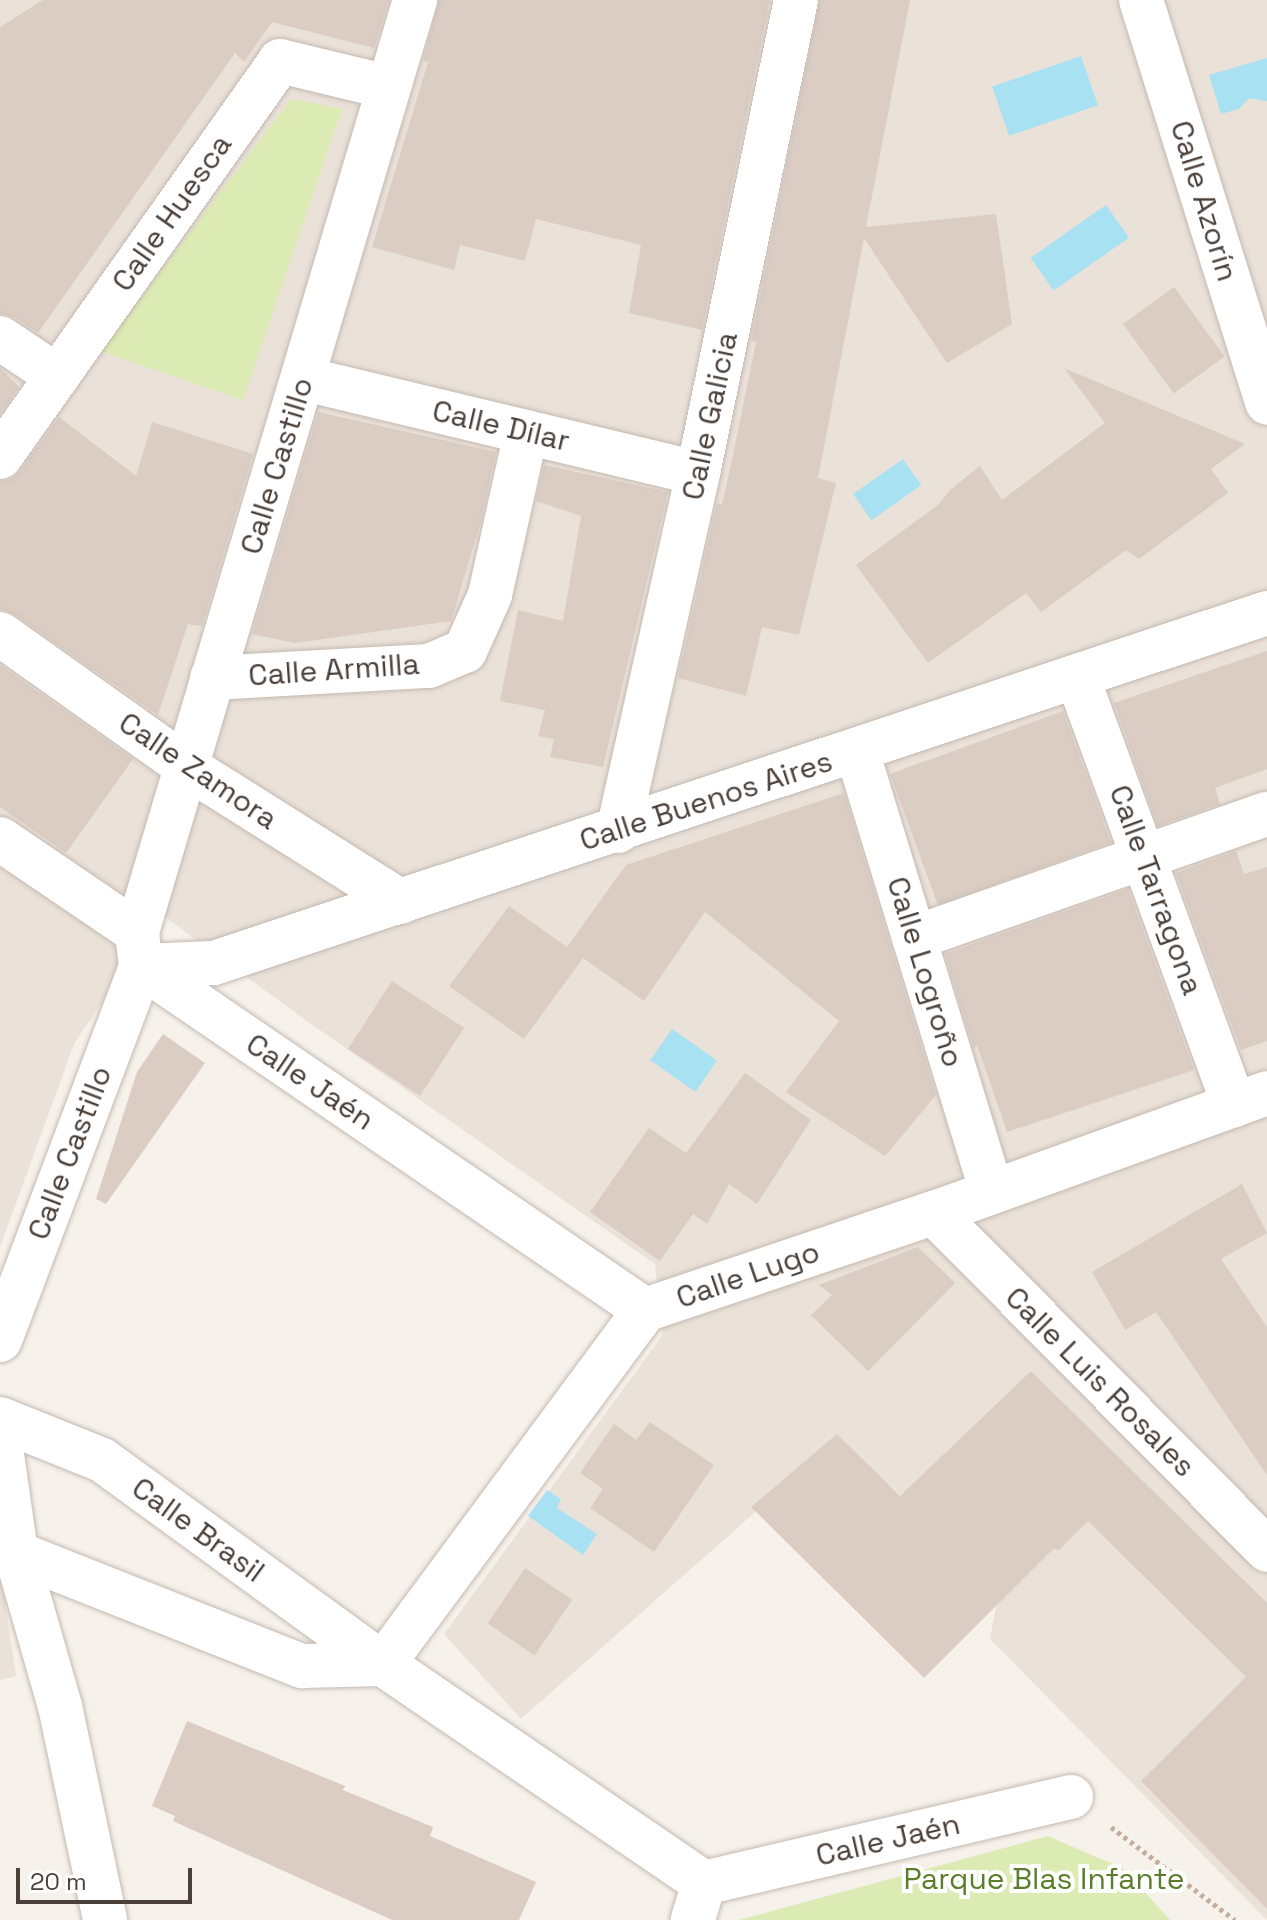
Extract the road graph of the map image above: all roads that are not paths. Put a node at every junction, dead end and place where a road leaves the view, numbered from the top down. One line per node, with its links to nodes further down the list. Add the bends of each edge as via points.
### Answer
1 (415, 0): 4 (street, Calle Castillo)
2 (796, 0): 11 (street, Calle Galicia)
3 (1141, 0): 8 (street, Calle Azorín)
4 (388, 87): 6 (street, Calle Huesca, via 280,61); 7 (street, Calle Castillo)
5 (0, 338): 6 (street)
6 (57, 376): 10 (street, Calle Huesca)
7 (305, 379): 9 (street, Calle Dílar); 15 (street, Calle Castillo)
8 (1267, 403)
9 (526, 432): 11 (street, Calle Dílar); 15 (street, Calle Armilla, via 490,595 465,651 429,666)
10 (0, 457)
11 (698, 473): 19 (street, Calle Galicia)
12 (1267, 613): 14 (street, Calle Buenos Aires)
13 (0, 634): 17 (street, Calle Zamora)
14 (1077, 676): 16 (street, Calle Buenos Aires); 21 (street, Calle Tarragona)
15 (212, 678): 17 (street, Calle Castillo)
16 (857, 751): 19 (street, Calle Buenos Aires); 23 (street, Calle Logroño)
17 (187, 767): 22 (street, Calle Zamora); 24 (street, Calle Castillo)
18 (1267, 814): 21 (street)
19 (618, 831): 22 (street, Calle Buenos Aires)
20 (0, 839): 24 (street, Calle Jaén)
21 (1145, 857): 23 (street); 25 (street, Calle Tarragona)
22 (401, 902): 24 (street, Calle Buenos Aires, via 214,963)
23 (914, 938): 26 (street, Calle Logroño)
24 (139, 949): 28 (street, Calle Jaén); 29 (street, Calle Castillo)
25 (1250, 1099): 26 (street, Calle Lugo)
26 (992, 1192): 27 (street, Calle Lugo)
27 (934, 1213): 28 (street, Calle Lugo); 32 (street, Calle Luis Rosales)
28 (645, 1310): 34 (street, Calle Lugo)
29 (0, 1340)
30 (0, 1419): 34 (street, Calle Brasil, via 102,1460)
31 (0, 1440): 33 (street)
32 (1267, 1550)
33 (16, 1553): 34 (street, via 302,1666); 37 (street, via 60,1706)
34 (383, 1664): 36 (street, Calle Brasil)
35 (1071, 1797): 36 (street, Calle Jaén)
36 (699, 1901)
37 (105, 1920)

